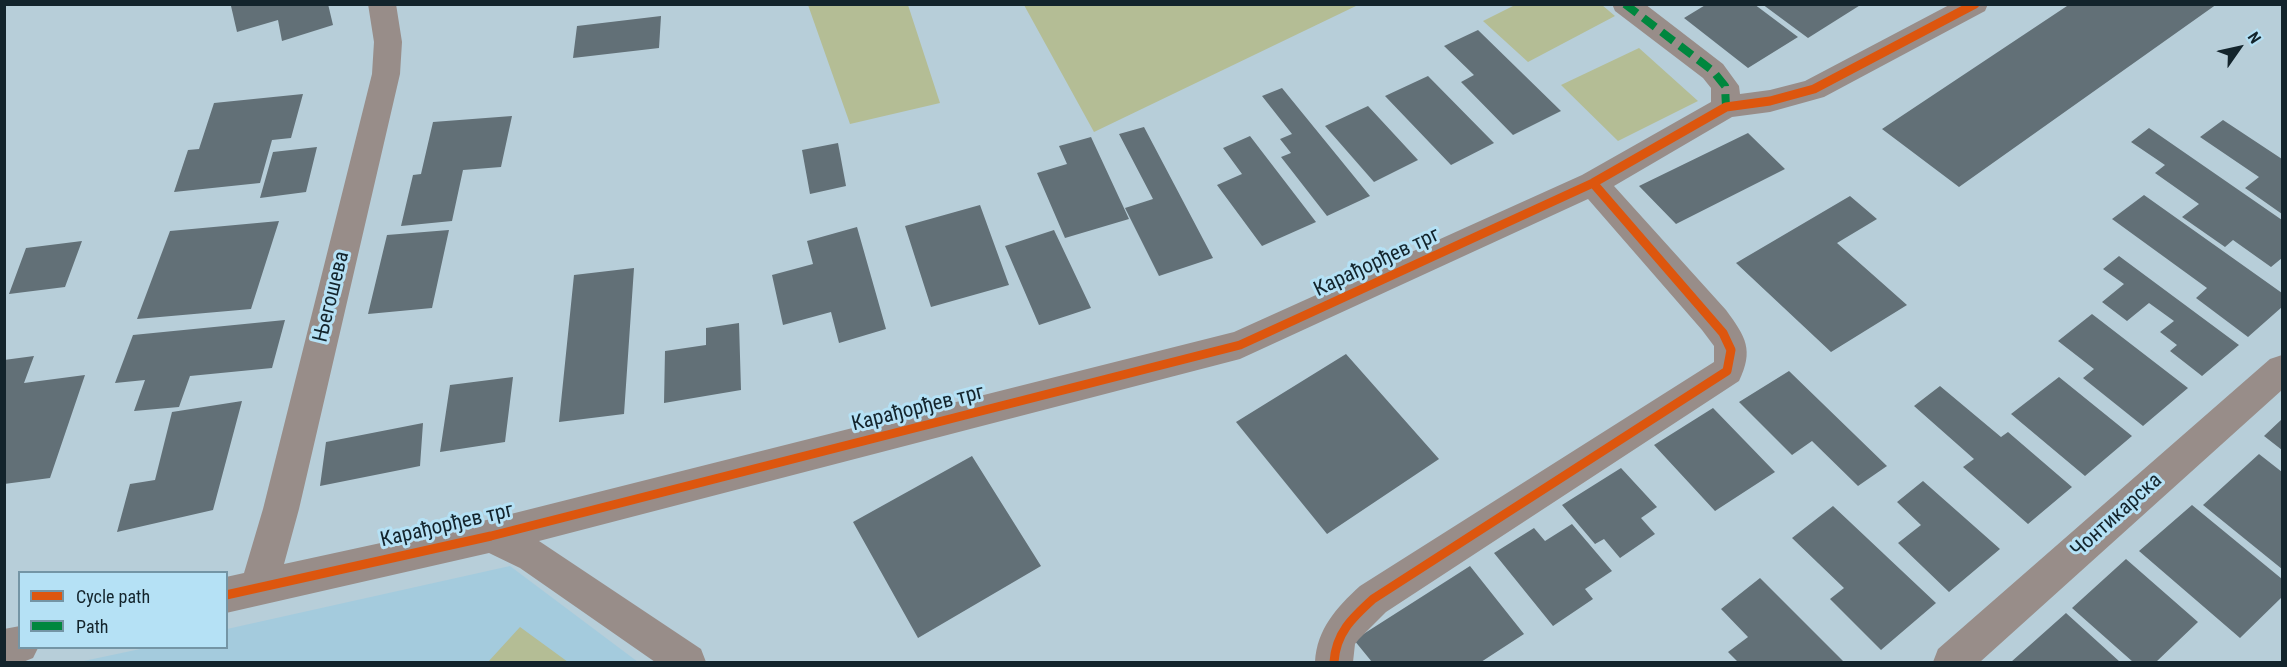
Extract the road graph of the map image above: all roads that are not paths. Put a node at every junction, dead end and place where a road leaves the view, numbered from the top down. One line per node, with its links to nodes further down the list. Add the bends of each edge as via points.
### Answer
1 (382, 4): 8 (street, Његошева, via 388,42 386,74 281,509)
2 (1625, 4): 4 (street, via 1713,71 1725,86)
3 (1975, 4): 4 (street, via 1814,89)
4 (1726, 107): 5 (street, Карађорђев трг)
5 (1593, 183): 7 (street, Карађорђев трг, via 1239,345); 10 (street, via 1730,342 1733,359 1727,371 1373,599 1345,623 1334,649)
6 (2283, 369): 11 (street, Чонтикарска)
7 (491, 536): 8 (street, Карађорђев трг); 9 (street, Карађорђев трг, via 533,556)
8 (243, 591)
9 (687, 663)
10 (1334, 663)
11 (1952, 663)

